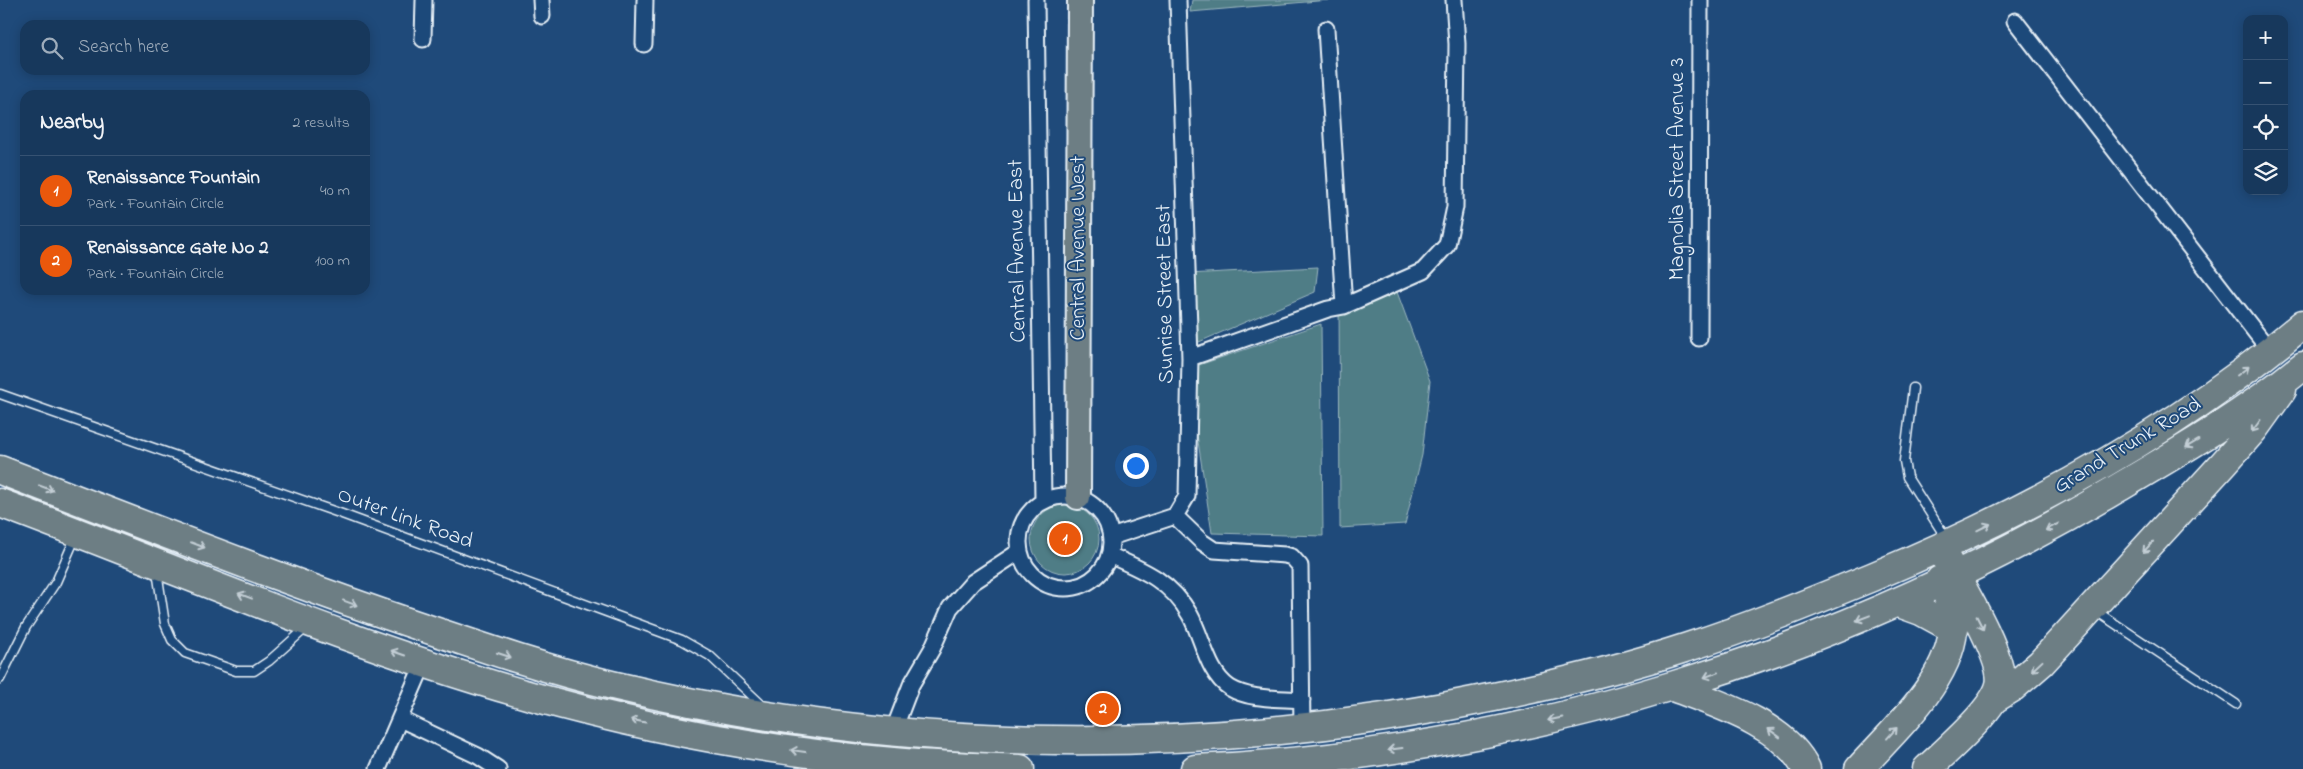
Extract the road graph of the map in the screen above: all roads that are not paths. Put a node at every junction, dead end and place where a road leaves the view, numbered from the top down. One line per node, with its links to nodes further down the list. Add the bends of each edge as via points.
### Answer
1 (424, 0): 12 (street)
2 (542, 0): 9 (street)
3 (644, 0): 13 (street)
4 (1036, 0): 24 (street, Central Avenue East)
5 (1080, 0): 23 (main road, Central Avenue West)
6 (1178, 0): 18 (street, Sunrise Street East)
7 (1454, 0): 14 (street, via 1457,44 1455,207 1447,245 1423,271)
8 (1700, 0): 16 (street, Magnolia Street Avenue 3)
9 (542, 16)
10 (2015, 21): 17 (street)
11 (1326, 29): 14 (street)
12 (423, 39)
13 (644, 44)
14 (1344, 306): 18 (street)
15 (2303, 324): 17 (highway, Grand Trunk Road)
16 (1698, 338)
17 (2270, 351): 29 (highway, Grand Trunk Road, one-way to 17, via 2020,510 2116,457 2208,398)
18 (1190, 358): 26 (street, Sunrise Street East, via 1187,496)
19 (2299, 369): 33 (highway, one-way to 33, via 2206,436 2068,518); 35 (highway, one-way to 35, via 2254,429)
20 (1913, 388): 29 (lane, via 1904,461 1907,477)
21 (0, 394): 44 (lane, Outer Link Road, via 342,514 682,640 710,656)
22 (0, 470): 44 (highway, Grand Trunk Road, one-way to 44, via 355,605 515,658 609,684)
23 (1078, 497): 24 (street, via 1060,495); 28 (street, via 1094,505 1106,520)
24 (1043, 500): 30 (street, via 1029,512 1020,528)
25 (0, 502): 27 (highway)
26 (1175, 516): 28 (street); 42 (street, via 1214,550 1285,555 1292,557 1300,566)
27 (78, 532): 32 (highway); 39 (lane, via 56,582 26,627)
28 (1111, 537): 31 (street)
29 (1939, 549): 33 (highway); 46 (highway, Grand Trunk Road, via 1688,647 1562,683 1421,713)
30 (1020, 551): 31 (street, via 1024,564 1035,578 1051,586 1069,588 1087,583 1101,571); 47 (street, via 973,582 950,608 911,686)
31 (1109, 555): 42 (street, via 1152,574 1164,583 1190,615 1218,678 1231,688 1249,696)
32 (156, 562): 36 (highway, one-way to 32); 36 (lane, via 165,624 172,640 185,653 236,671 254,670)
33 (1948, 579): 34 (highway); 37 (highway); 41 (highway, one-way to 41, via 1986,636 1998,666 2000,685)
34 (1899, 603): 37 (highway); 40 (highway, one-way to 40)
35 (2092, 608): 41 (highway, one-way to 41, via 2041,663); 43 (lane)
36 (313, 622): 38 (highway, one-way to 36)
37 (1954, 629): 53 (highway, one-way to 37, via 1928,690 1941,670)
38 (424, 662): 45 (street); 50 (highway, one-way to 38, via 894,762 770,747 532,696)
39 (0, 679)
40 (1673, 687): 51 (highway, one-way to 51, via 1574,715 1425,745 1268,766); 52 (highway, one-way to 40, via 1785,741 1766,728)
41 (1994, 699): 54 (highway)
42 (1302, 700): 46 (street)
43 (2236, 704)
44 (774, 718): 47 (highway, Grand Trunk Road)
45 (400, 719): 48 (street); 49 (street)
46 (1302, 728): 47 (highway, Grand Trunk Road, via 1161,740 993,738)
47 (893, 732)
48 (378, 769)
49 (498, 769)
50 (1020, 769)
51 (1195, 769)
52 (1806, 769)
53 (1859, 769)
54 (1927, 769)

